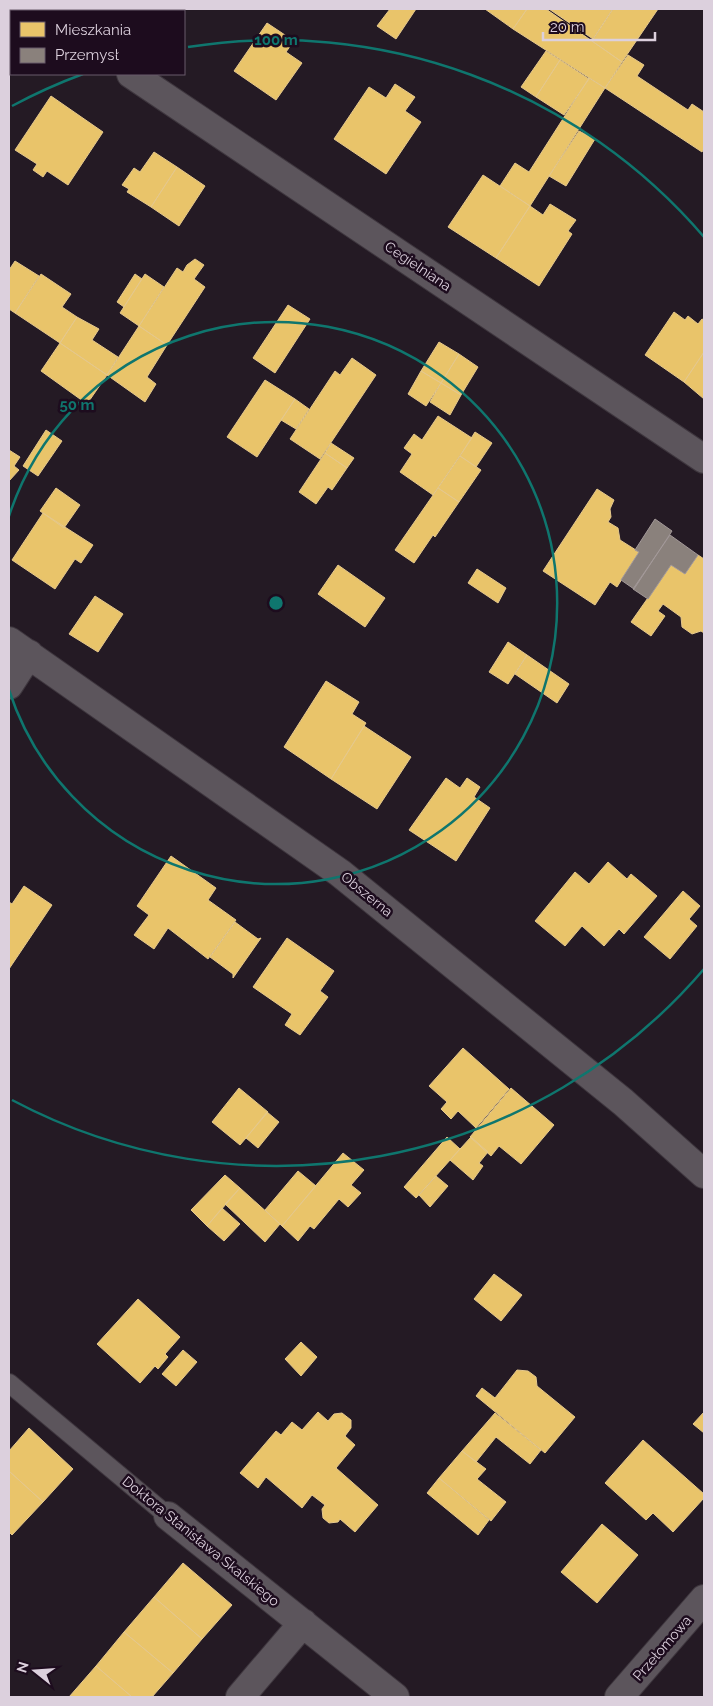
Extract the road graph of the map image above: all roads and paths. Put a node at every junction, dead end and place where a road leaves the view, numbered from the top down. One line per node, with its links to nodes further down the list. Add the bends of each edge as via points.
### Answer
1 (132, 75): 2 (street, Cegielniana)
2 (704, 459)
3 (19, 647): 4 (street); 5 (street, Obszerna, via 340,872 623,1102)
4 (9, 685)
5 (704, 1174)
6 (9, 1383): 7 (lane, Doktora Stanisława Skalskiego)
7 (168, 1516): 9 (street, Doktora Stanisława Skalskiego)
8 (704, 1599): 12 (street, Przełomowa)
9 (303, 1623): 10 (street); 11 (street, Doktora Stanisława Skalskiego)
10 (240, 1697)
11 (395, 1697)
12 (619, 1697)

